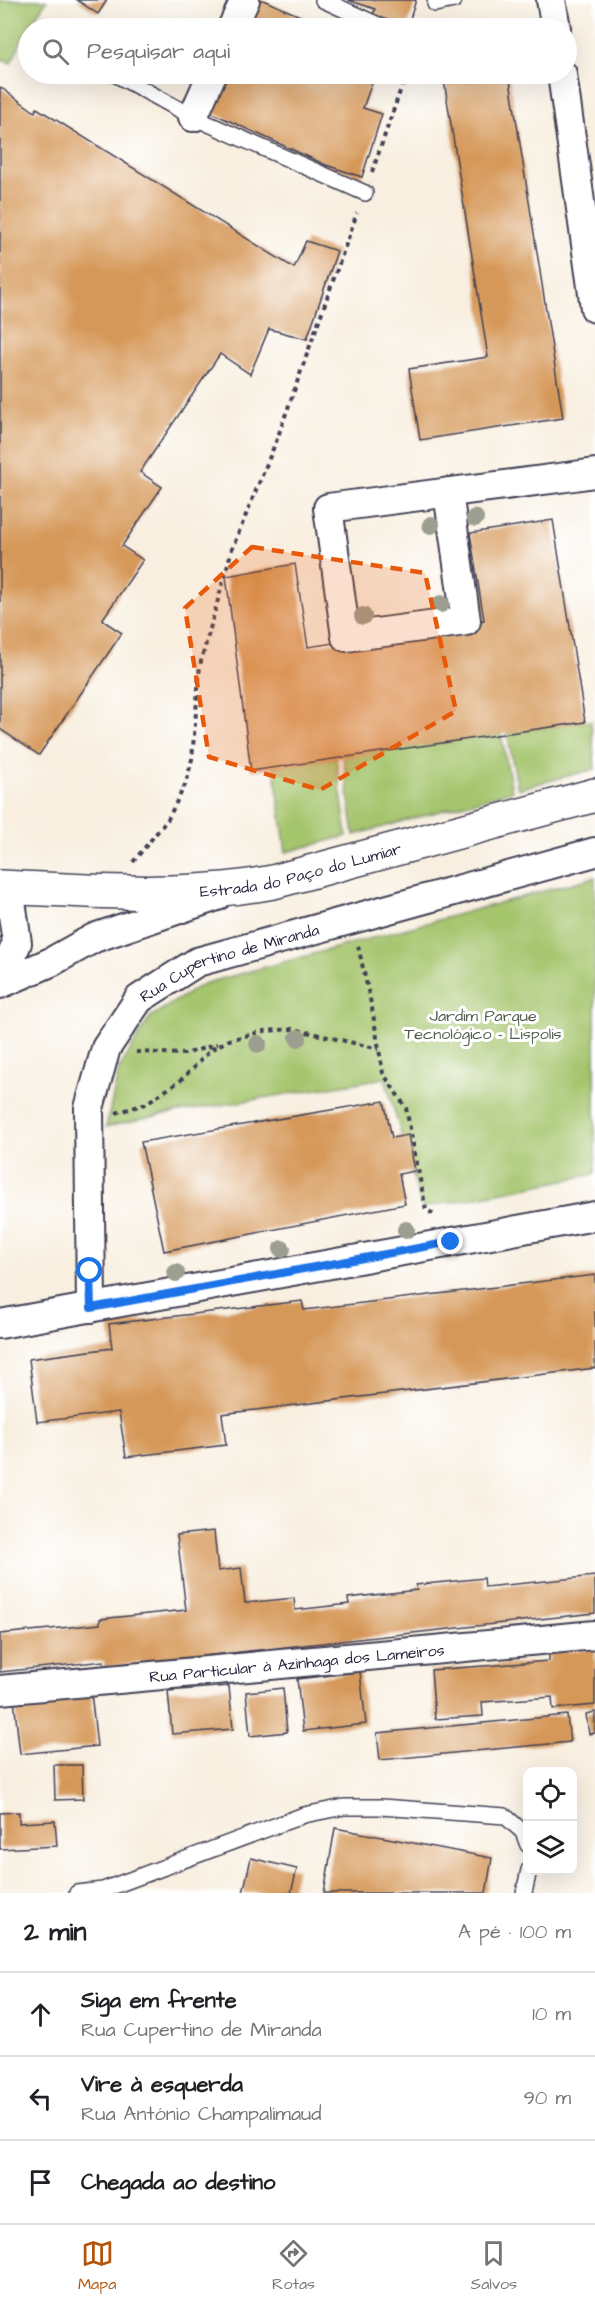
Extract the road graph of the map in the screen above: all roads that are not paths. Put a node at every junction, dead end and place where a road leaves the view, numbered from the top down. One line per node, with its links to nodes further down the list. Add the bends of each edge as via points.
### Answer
1 (245, 0): 6 (street)
2 (323, 0): 7 (lane)
3 (454, 0): 5 (lane)
4 (552, 0): 8 (street)
5 (435, 4)
6 (237, 18)
7 (363, 18)
8 (555, 18)
9 (133, 84): 12 (lane)
10 (208, 84): 12 (street)
11 (565, 84): 13 (street)
12 (193, 117): 14 (lane)
13 (583, 138): 15 (street)
14 (365, 193)
15 (595, 308)
16 (595, 473): 17 (street)
17 (448, 492): 17 (street, via 328,508 345,637 466,621)
18 (595, 795): 20 (street, Estrada do Paço do Lumiar)
19 (595, 852): 24 (street, Rua Cupertino de Miranda, via 197,962 139,999 103,1058 89,1115)
20 (235, 889): 21 (street, Estrada do Paço do Lumiar, via 186,893); 22 (street, via 94,938 51,962)
21 (3, 892): 22 (street, via 16,943)
22 (0, 983)
23 (595, 1216): 24 (street)
24 (91, 1308): 25 (street)
25 (0, 1324)
26 (595, 1635): 27 (street, Rua Particular à Azinhaga dos Lameiros)
27 (0, 1690)
28 (523, 1832): 30 (lane, via 505,1816 344,1807 304,1815)
29 (528, 1875): 32 (lane)
30 (103, 1892): 31 (lane)
31 (76, 1893)
32 (524, 1893)

